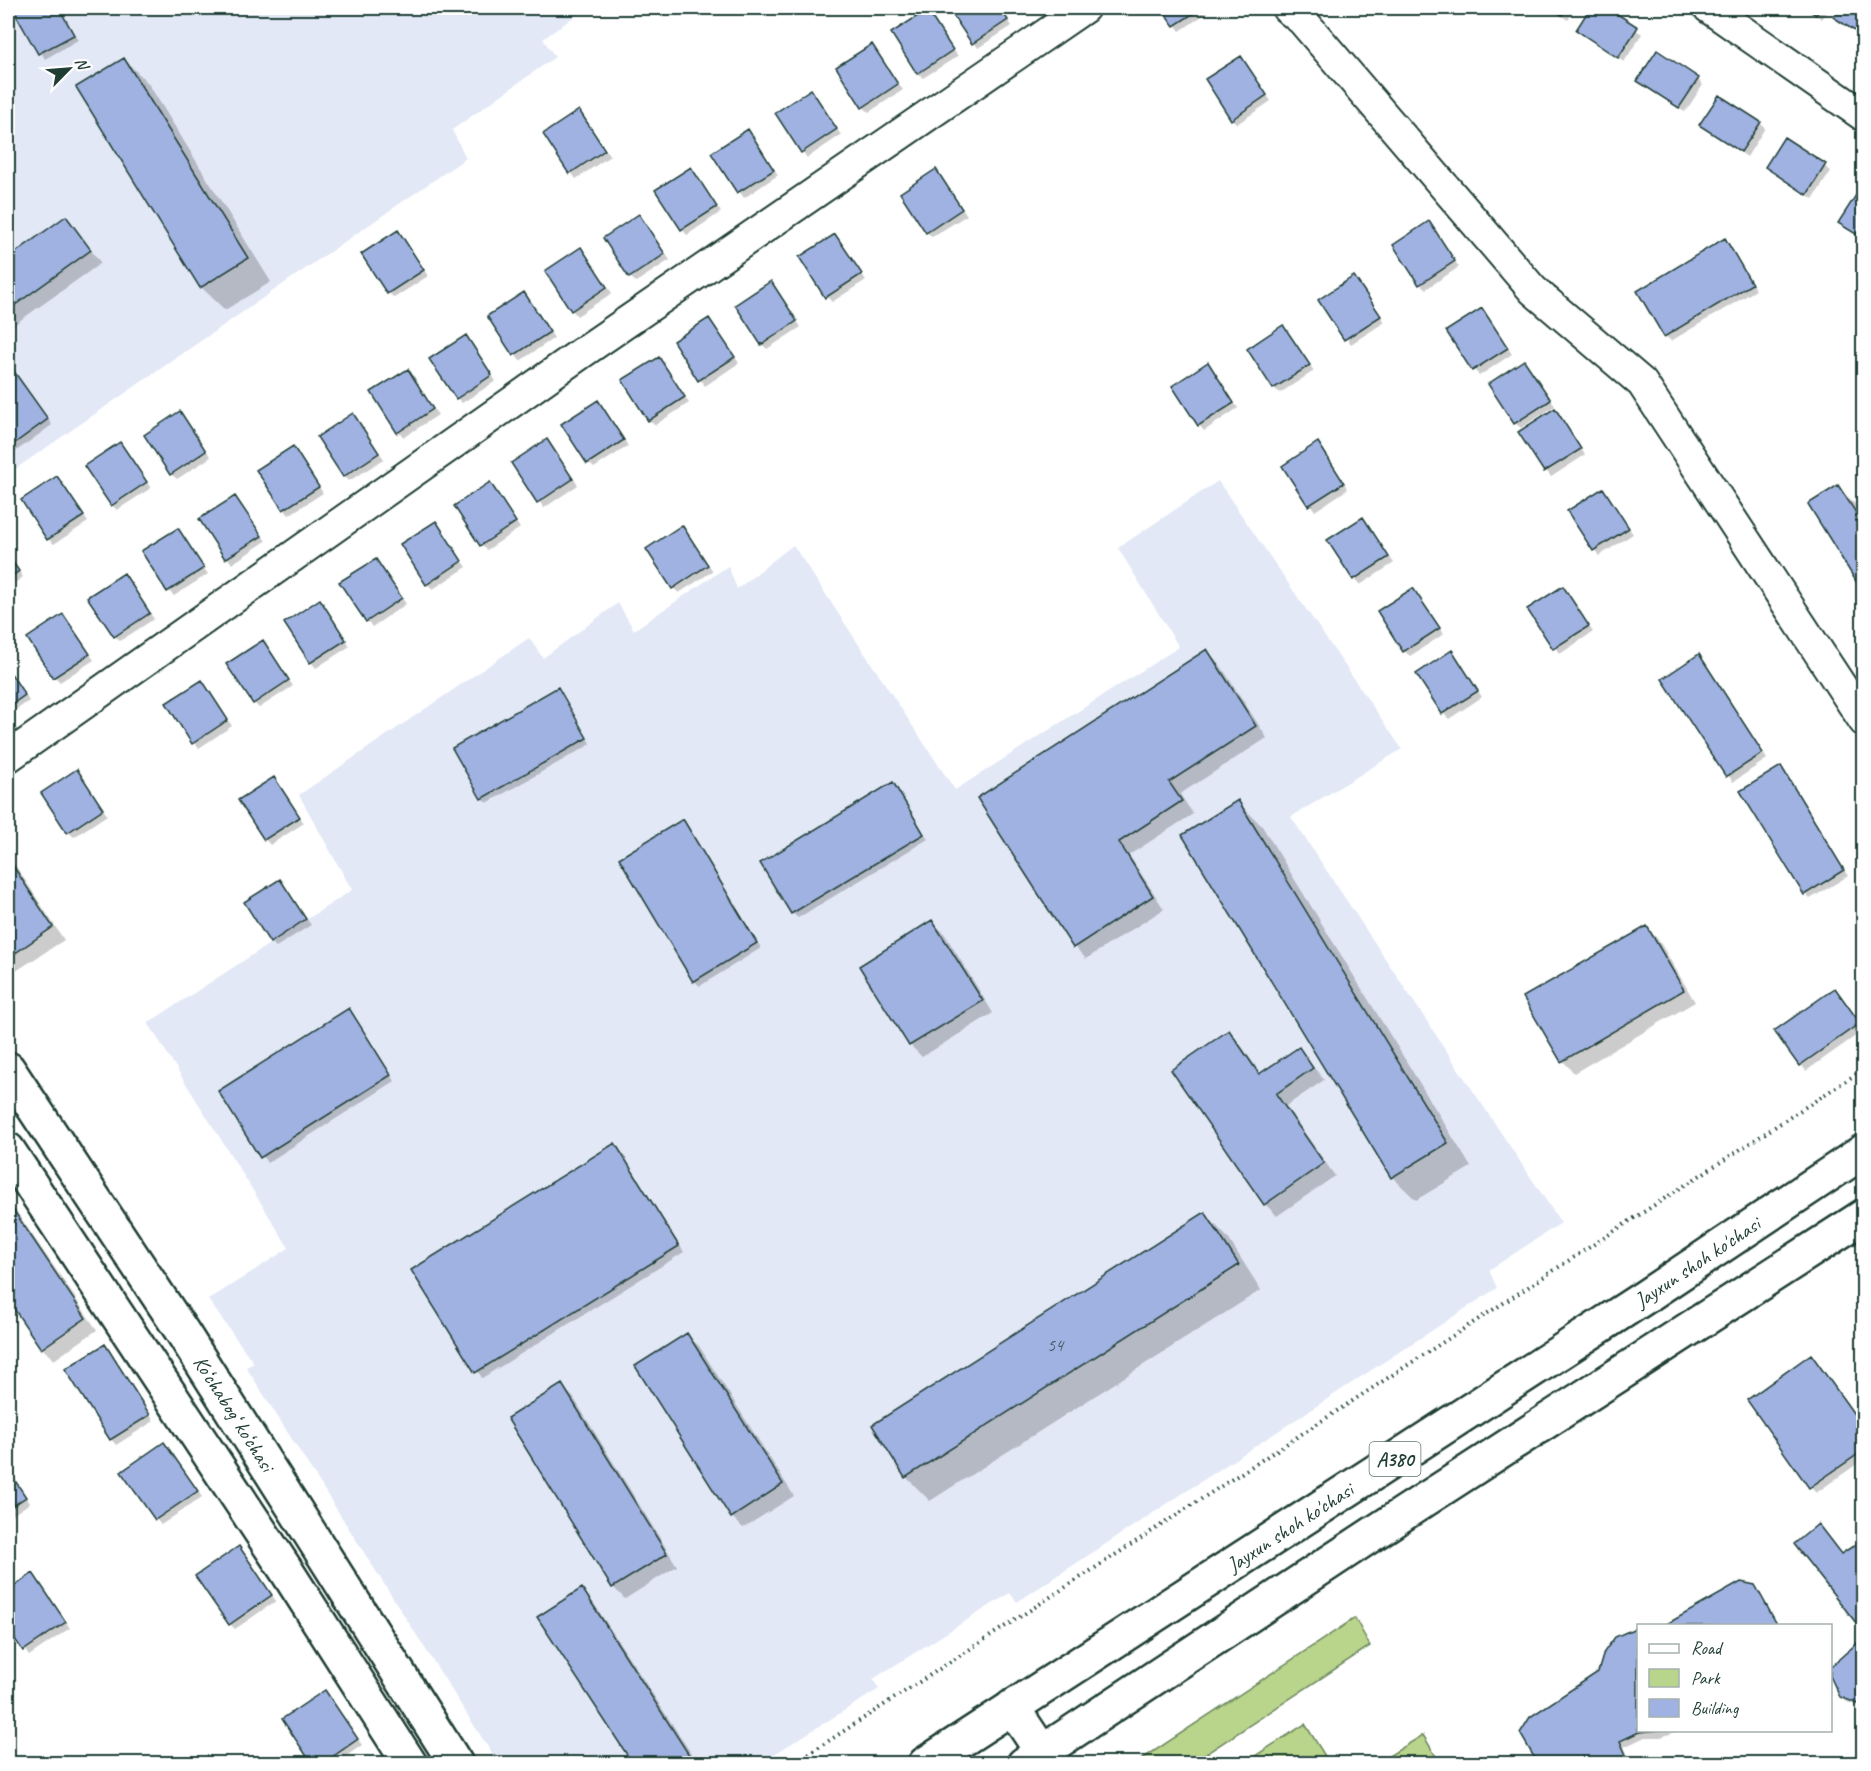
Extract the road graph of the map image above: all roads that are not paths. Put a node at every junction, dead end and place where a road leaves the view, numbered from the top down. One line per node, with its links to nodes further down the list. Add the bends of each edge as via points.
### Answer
1 (1084, 8): 6 (street, via 583,352)
2 (1287, 8): 5 (street, via 1302,20 1405,138 1533,290 1642,383)
3 (1709, 8): 4 (street)
4 (1863, 116)
5 (1863, 721)
6 (8, 757)
7 (8, 1069): 13 (main road, Ko‘chabog‘ ko‘chasi)
8 (8, 1150): 14 (main road, Ko‘chabog‘ ko‘chasi)
9 (1863, 1151): 11 (main road, Jayxun shoh ko'chasi / A380)
10 (1863, 1216): 12 (main road, A380)
11 (1693, 1265): 12 (main road); 15 (main road, Jayxun shoh ko'chasi / A380)
12 (1718, 1310): 16 (main road, A380)
13 (183, 1333): 14 (main road); 18 (main road, Ko‘chabog‘ ko‘chasi)
14 (144, 1356): 17 (main road, Ko‘chabog‘ ko‘chasi)
15 (1012, 1707): 16 (main road); 19 (main road, Jayxun shoh ko'chasi / A380)
16 (1033, 1758)
17 (410, 1764)
18 (456, 1764)
19 (925, 1764)

